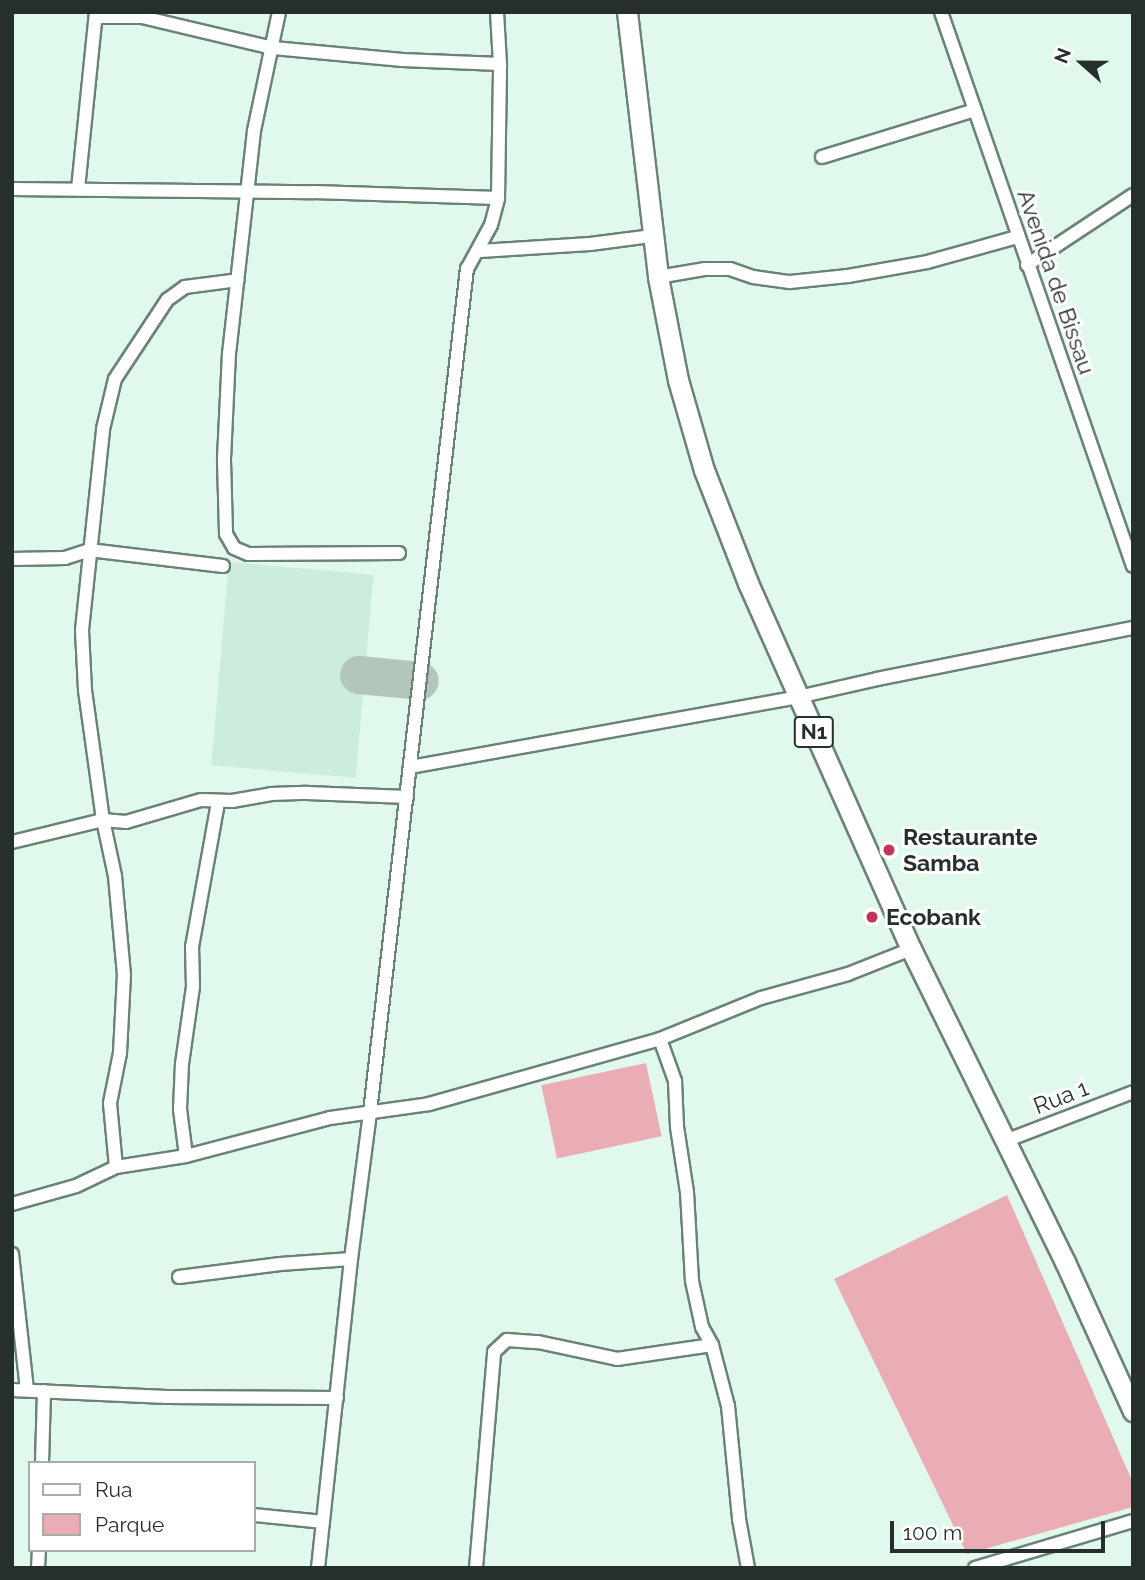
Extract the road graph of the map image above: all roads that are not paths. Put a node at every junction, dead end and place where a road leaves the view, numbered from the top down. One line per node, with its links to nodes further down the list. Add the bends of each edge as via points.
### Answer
1 (279, 12): 7 (street)
2 (497, 12): 8 (street)
3 (627, 12): 16 (main road, N1)
4 (941, 12): 9 (street, Avenida de Bissau)
5 (96, 15): 6 (street); 12 (street)
6 (142, 15): 7 (street)
7 (272, 48): 8 (street); 13 (street)
8 (500, 64): 15 (street)
9 (975, 110): 10 (street); 17 (street, Avenida de Bissau)
10 (822, 157)
11 (12, 189): 12 (street)
12 (78, 189): 13 (street)
13 (245, 192): 15 (street); 21 (street)
14 (1133, 195): 19 (street)
15 (498, 198): 18 (street)
16 (652, 236): 18 (street); 20 (main road, N1)
17 (1017, 237): 19 (street, Avenida de Bissau); 20 (street, via 927,262 848,276 790,282 705,269)
18 (480, 251): 29 (street, via 467,269)
19 (1027, 265): 26 (street, Avenida de Bissau)
20 (658, 277): 28 (main road, N1, via 678,380 704,470)
21 (238, 280): 22 (street, via 185,287 167,300 115,380 103,429); 23 (street, via 224,461 228,542 248,554)
22 (89, 550): 24 (street, via 65,558); 25 (street); 32 (street, via 82,630 85,690)
23 (399, 553)
24 (12, 559)
25 (223, 566)
26 (1133, 566)
27 (1133, 628): 28 (street)
28 (799, 697): 29 (street); 34 (main road, N1)
29 (410, 767): 30 (street)
30 (407, 797): 31 (street, via 307,793); 37 (street)
31 (218, 802): 32 (street, via 201,800 125,822); 39 (street, via 191,947 193,987 180,1109)
32 (103, 820): 33 (street); 40 (street, via 115,876 124,975 120,1053 110,1103)
33 (12, 842)
34 (911, 949): 35 (street, via 848,974 761,998); 38 (main road, N1)
35 (660, 1039): 37 (street, via 429,1104); 45 (street, via 675,1081 692,1281 702,1327)
36 (1133, 1092): 38 (street, Rua 1)
37 (370, 1112): 39 (street); 43 (street)
38 (1005, 1141): 50 (main road, N1)
39 (186, 1156): 40 (street)
40 (116, 1167): 41 (street, via 76,1186)
41 (12, 1204)
42 (12, 1254): 47 (street)
43 (351, 1259): 44 (street); 49 (street)
44 (179, 1277)
45 (712, 1345): 56 (street, via 617,1359 507,1340 494,1352); 57 (street, via 728,1406)
46 (12, 1390): 47 (street)
47 (27, 1390): 48 (street)
48 (44, 1391): 49 (street); 51 (street)
49 (337, 1398): 54 (street)
50 (1133, 1411)
51 (42, 1461)
52 (256, 1515): 54 (street)
53 (1133, 1521): 58 (street)
54 (323, 1522): 55 (street)
55 (318, 1568)
56 (476, 1568)
57 (748, 1568)
58 (975, 1568)

